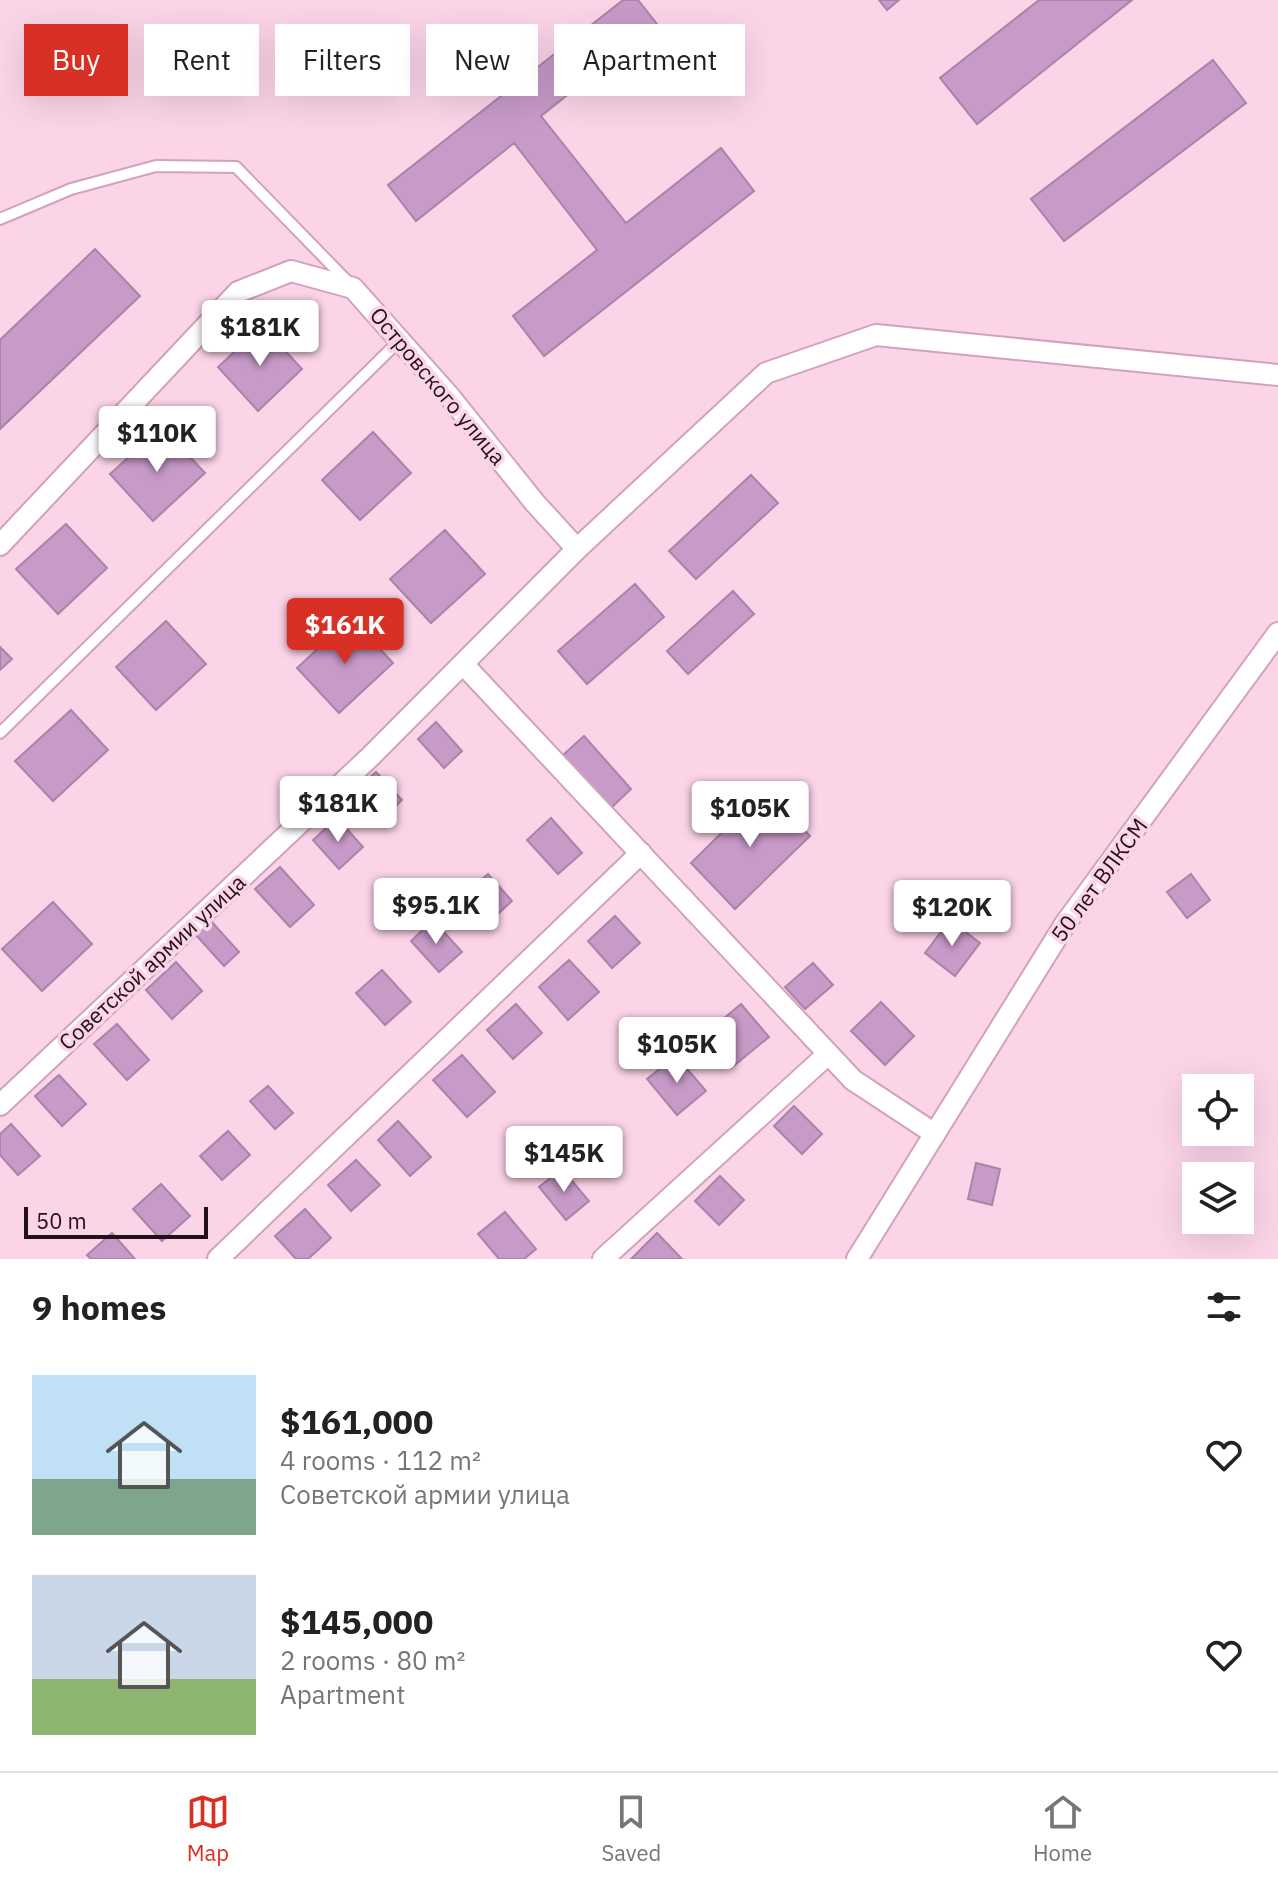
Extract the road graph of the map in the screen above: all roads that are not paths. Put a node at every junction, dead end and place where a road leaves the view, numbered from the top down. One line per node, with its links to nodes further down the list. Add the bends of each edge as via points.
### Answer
1 (0, 219): 2 (lane, via 71,189 156,166 236,167)
2 (353, 288): 3 (street, Островского улица); 5 (street, Островского улица, via 291,271 238,292)
3 (400, 340): 6 (street, Островского улица); 9 (lane)
4 (1278, 375): 6 (street, Советской армии улица, via 876,335 766,373)
5 (0, 545)
6 (577, 549): 8 (street, Советской армии улица)
7 (1276, 642): 13 (street, 50 лет ВЛКСМ, via 1065,924)
8 (463, 664): 10 (street); 12 (street, Советской армии улица)
9 (0, 733)
10 (641, 853): 11 (street); 14 (street)
11 (828, 1054): 13 (street, via 853,1080); 15 (street)
12 (0, 1105)
13 (935, 1134): 16 (street, 50 лет ВЛКСМ)
14 (218, 1259)
15 (603, 1259)
16 (857, 1259)

